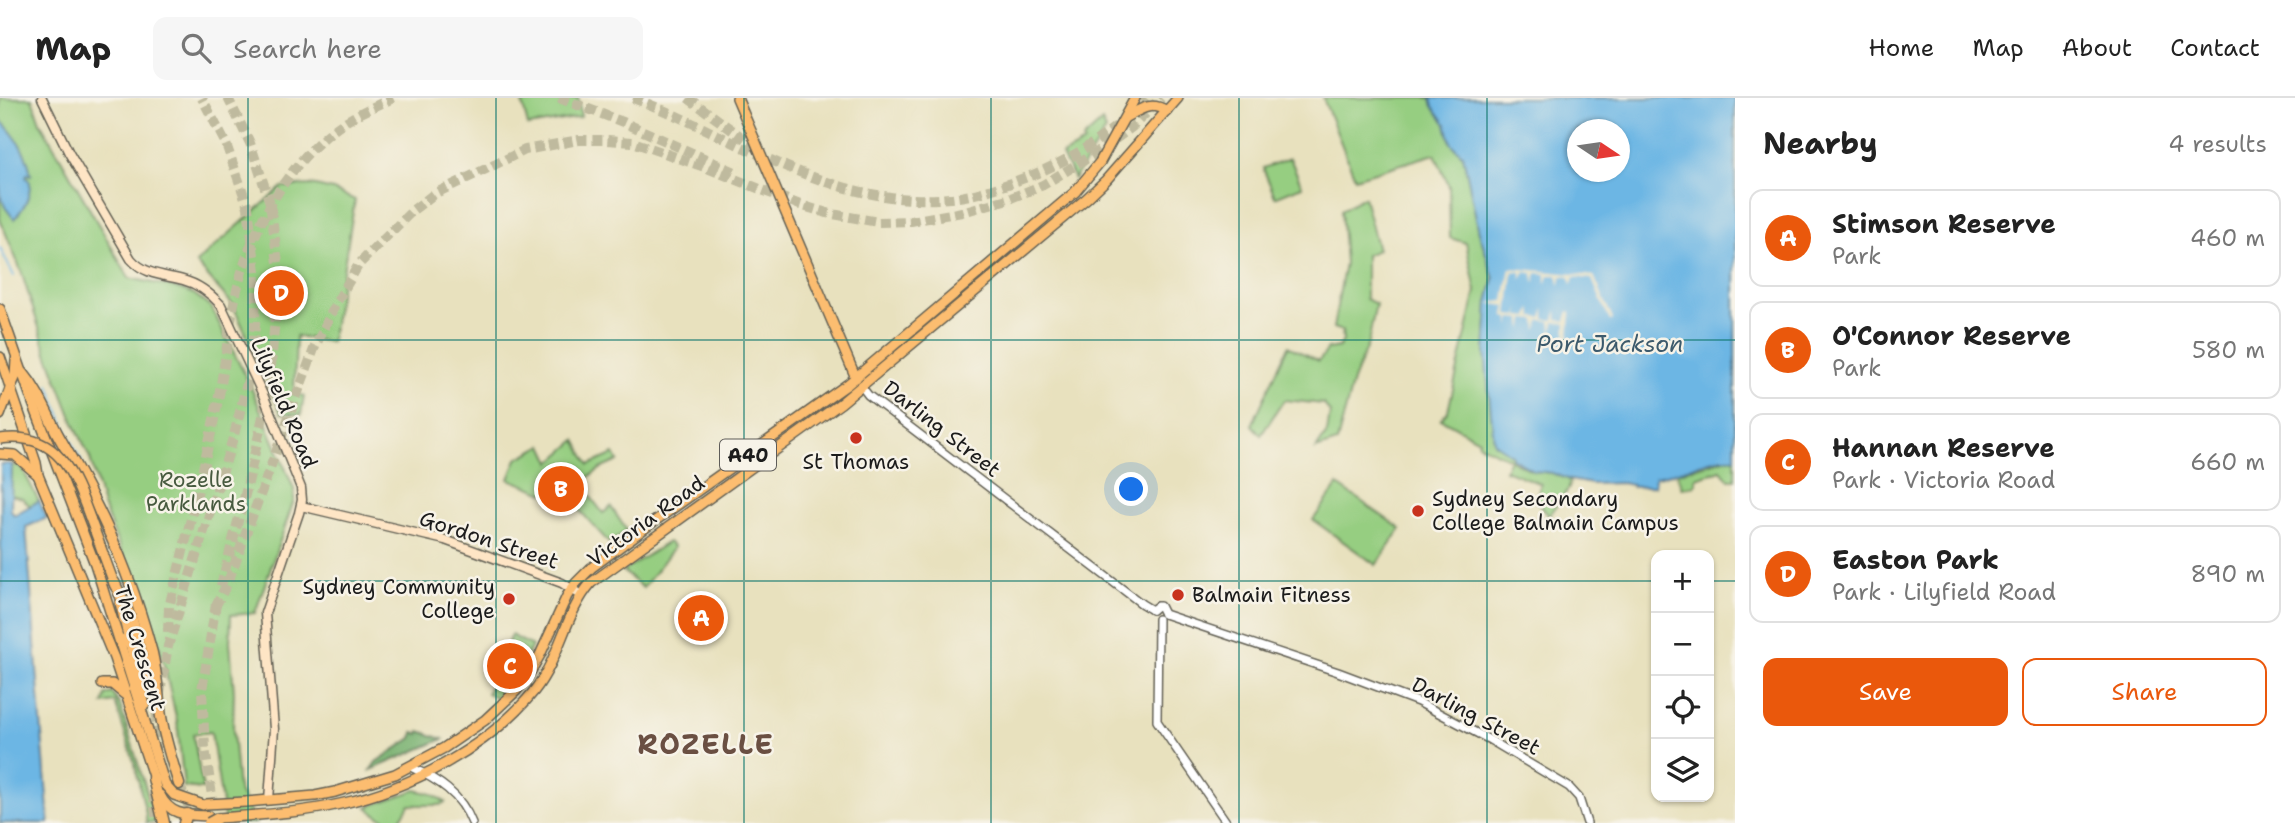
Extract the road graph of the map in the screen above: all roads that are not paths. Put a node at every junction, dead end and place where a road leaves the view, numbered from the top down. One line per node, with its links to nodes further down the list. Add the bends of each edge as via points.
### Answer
1 (42, 98): 20 (main road, Lilyfield Road, via 131,259 147,272 196,285 221,305 298,480)
2 (737, 98): 13 (main road, Darling Street)
3 (1135, 98): 6 (main road, Victoria Road / A40)
4 (1178, 98): 5 (main road, Victoria Road / A40)
5 (1167, 111): 6 (main road, via 1152,105); 8 (main road, Victoria Road / A40, via 1106,180)
6 (1125, 117): 7 (main road, Victoria Road / A40, via 1085,183)
7 (992, 263): 8 (main road); 13 (main road, Victoria Road / A40)
8 (992, 277): 14 (main road, Victoria Road / A40)
9 (0, 309): 10 (main road, The Crescent)
10 (14, 349): 12 (main road, The Crescent); 15 (main road, via 15,378)
11 (1, 363): 15 (main road, The Crescent)
12 (23, 373): 25 (main road, The Crescent); 30 (highway, via 94,500 120,558 152,655)
13 (856, 378): 14 (main road, Darling Street); 22 (main road, Victoria Road / A40, via 591,568)
14 (862, 387): 23 (main road, Victoria Road / A40, via 608,569); 24 (street, Darling Street, via 1152,610 1153,616)
15 (9, 391): 16 (main road); 19 (main road, The Crescent)
16 (0, 415)
17 (0, 439): 21 (main road, bridge, via 30,440 48,447 67,464)
18 (0, 454): 19 (main road, via 15,455)
19 (38, 475): 29 (main road, The Crescent)
20 (301, 506): 22 (main road, Gordon Street, via 444,540); 36 (main road, Lilyfield Road, via 265,613 274,729)
21 (114, 582): 26 (main road); 27 (highway)
22 (572, 589): 23 (main road, Gordon Street); 32 (main road, Victoria Road / A40, via 540,655 516,691 469,732)
23 (582, 595): 33 (main road, Victoria Road / A40, via 534,691 493,730)
24 (1161, 617): 42 (street, via 1157,721); 43 (street, Darling Street, via 1338,672 1423,704 1569,787 1579,798)
25 (120, 639): 26 (highway); 31 (main road, The Crescent)
26 (132, 644): 27 (highway); 31 (main road)
27 (144, 656): 30 (highway)
28 (102, 684): 29 (main road, via 112,684)
29 (128, 698): 34 (main road, The Crescent)
30 (161, 717): 35 (highway)
31 (147, 727): 37 (main road, The Crescent, via 165,785 178,797)
32 (411, 767): 33 (street); 36 (main road, Victoria Road / A40, via 335,792)
33 (425, 774): 39 (main road, Victoria Road / A40, via 340,804); 41 (street, via 458,798)
34 (153, 778): 38 (main road, Victoria Road, via 161,799); 40 (highway)
35 (179, 784)
36 (269, 800): 37 (main road, Victoria Road / A40, bridge)
37 (204, 805): 38 (main road)
38 (185, 819): 39 (main road, Victoria Road)
39 (211, 820)
40 (164, 823)
41 (472, 823)
42 (1227, 823)
43 (1587, 823)

